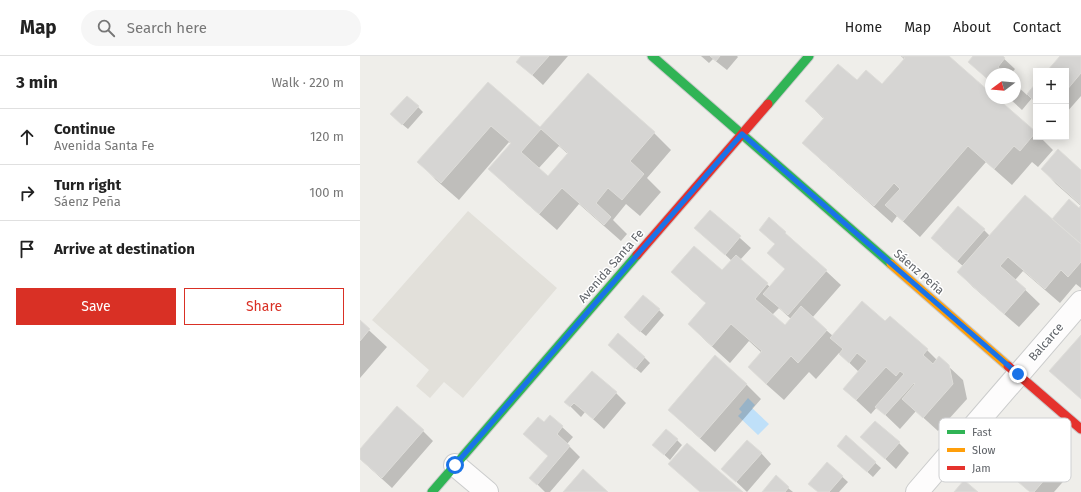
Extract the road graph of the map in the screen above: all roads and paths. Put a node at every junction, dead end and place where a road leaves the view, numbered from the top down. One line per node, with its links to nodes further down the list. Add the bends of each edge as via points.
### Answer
1 (652, 56): 3 (main road, Sáenz Peña)
2 (809, 56): 3 (main road, Avenida Santa Fe)
3 (742, 134): 5 (main road, Sáenz Peña); 10 (main road, Avenida Santa Fe)
4 (1081, 302): 5 (street, Balcarce)
5 (1018, 374): 6 (street, Balcarce); 7 (main road, Sáenz Peña)
6 (980, 418)
7 (1068, 418)
8 (1071, 420): 9 (main road, Sáenz Peña)
9 (1081, 429)
10 (455, 465): 12 (main road, Avenida Santa Fe); 13 (street)
11 (939, 466): 14 (street, Balcarce)
12 (432, 492)
13 (487, 492)
14 (917, 492)

